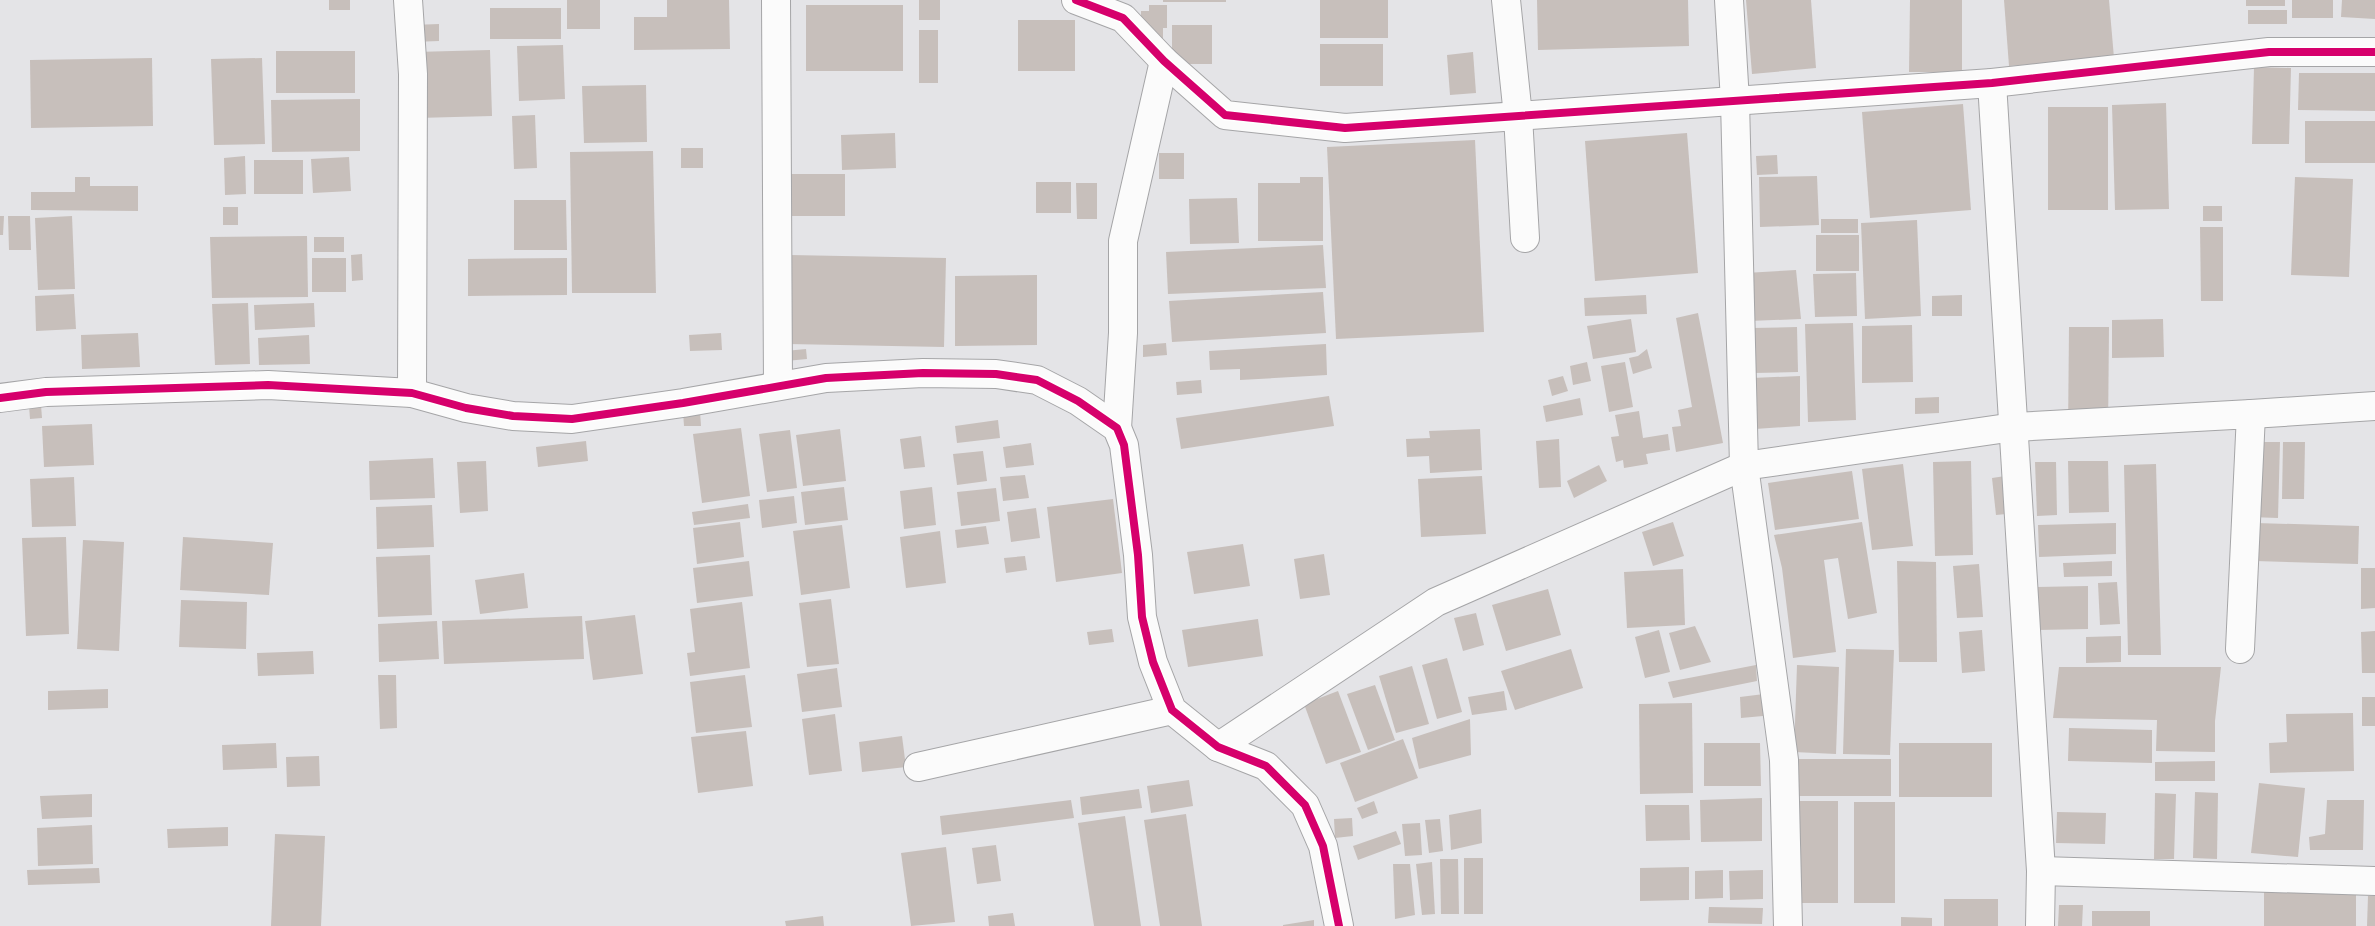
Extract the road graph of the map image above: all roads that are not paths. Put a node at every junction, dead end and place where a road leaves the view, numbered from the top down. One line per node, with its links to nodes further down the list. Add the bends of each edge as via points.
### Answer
1 (408, 0): 14 (street, via 413,74)
2 (776, 0): 13 (street)
3 (1076, 0): 6 (street)
4 (1506, 0): 11 (street)
5 (1729, 0): 10 (street)
6 (1122, 9): 8 (street)
7 (2375, 52): 9 (street, via 2269,52)
8 (1164, 62): 11 (street, via 1225,115 1345,128); 19 (street, via 1123,241 1123,333)
9 (1992, 83): 10 (street); 18 (street)
10 (1735, 101): 11 (street); 20 (street)
11 (1518, 116): 12 (street)
12 (1524, 238)
13 (778, 385): 14 (street, via 572,419 504,415); 19 (street, via 826,378 923,373 996,374 1037,380 1078,401)
14 (412, 393): 15 (street, via 268,385 46,392)
15 (0, 398)
16 (2375, 406): 17 (street)
17 (2251, 414): 18 (street); 21 (street)
18 (2014, 427): 20 (street); 25 (street)
19 (1117, 428): 22 (street, via 1124,445 1142,617 1153,662)
20 (1744, 466): 23 (street, via 1436,602); 28 (street, via 1784,760)
21 (2240, 649)
22 (1172, 710): 23 (street); 24 (street)
23 (1218, 747): 27 (street, via 1266,766 1306,805 1323,846)
24 (918, 767)
25 (2041, 871): 26 (street); 29 (street)
26 (2375, 881)
27 (1339, 926)
28 (1788, 926)
29 (2040, 926)

